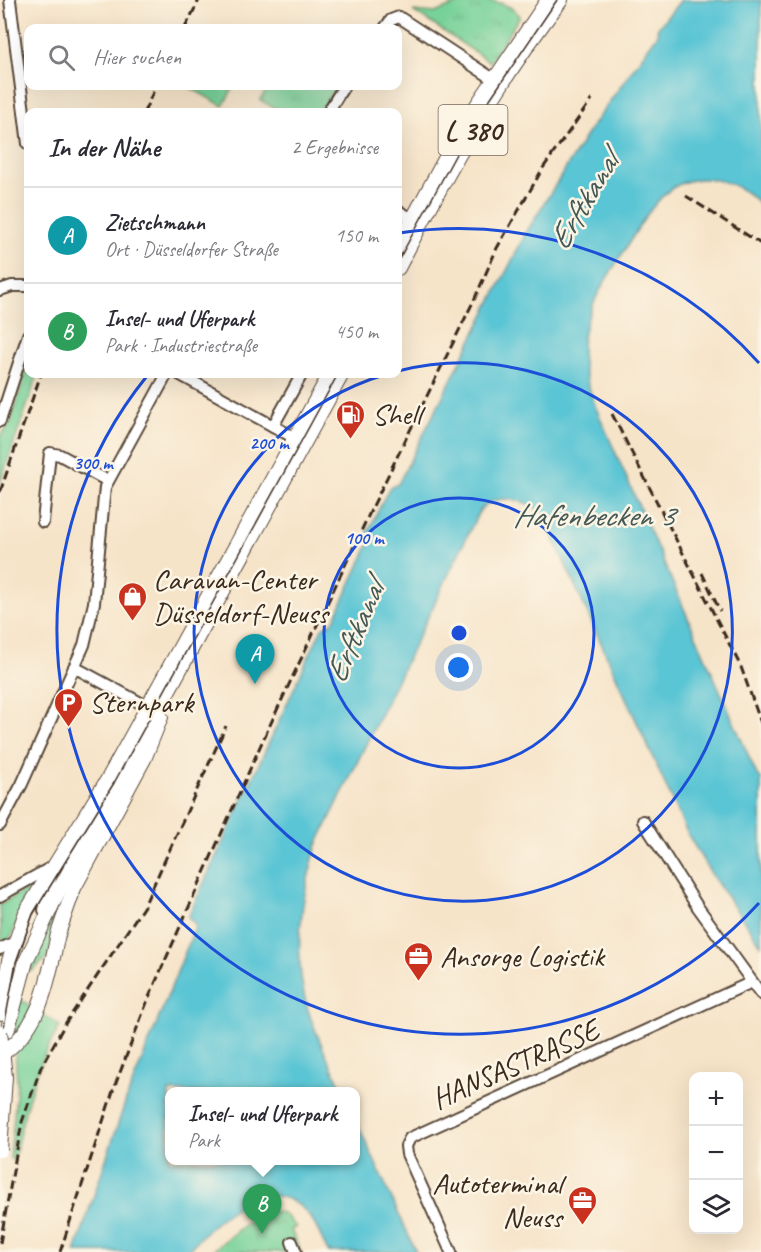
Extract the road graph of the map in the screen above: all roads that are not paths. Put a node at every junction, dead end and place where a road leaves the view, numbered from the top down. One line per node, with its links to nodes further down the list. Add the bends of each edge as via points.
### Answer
1 (10, 0): 8 (street)
2 (548, 0): 5 (main road, L 380)
3 (561, 0): 5 (main road, L 380)
4 (389, 24): 5 (street, via 395,18 403,20)
5 (496, 82): 10 (main road, L 380)
6 (342, 90): 7 (street)
7 (330, 108)
8 (24, 112)
9 (402, 213): 10 (street)
10 (416, 221): 11 (main road, L 380); 12 (main road, L 380)
11 (402, 240)
12 (402, 258)
13 (24, 286): 14 (street)
14 (0, 290)
15 (24, 347): 21 (street)
16 (165, 378): 24 (street)
17 (186, 378): 22 (street)
18 (300, 378): 22 (street)
19 (328, 378): 23 (main road)
20 (339, 378): 23 (main road)
21 (0, 421)
22 (273, 426): 23 (street)
23 (299, 441): 27 (main road); 28 (main road)
24 (108, 481): 25 (street, via 50,453); 26 (street, via 101,508 92,614)
25 (43, 522)
26 (74, 667): 28 (street); 30 (street)
27 (165, 695): 31 (main road); 42 (main road, bridge, via 152,741 66,911 35,1017 17,1042)
28 (148, 707): 32 (main road, via 96,801)
29 (642, 820): 38 (street)
30 (0, 825)
31 (83, 845): 32 (street); 34 (main road)
32 (52, 867): 33 (street); 34 (street, via 51,887); 35 (main road, via 26,912)
33 (0, 896)
34 (35, 938): 43 (main road, via 15,997)
35 (15, 942): 36 (street); 37 (main road)
36 (0, 949)
37 (2, 979): 40 (main road)
38 (752, 982): 39 (street); 45 (street, HANSASTRASSE, via 410,1138 407,1154)
39 (761, 994)
40 (0, 1013)
41 (0, 1032): 44 (main road, bridge, via 5,1077)
42 (0, 1055)
43 (0, 1064)
44 (0, 1150)
45 (451, 1252)

